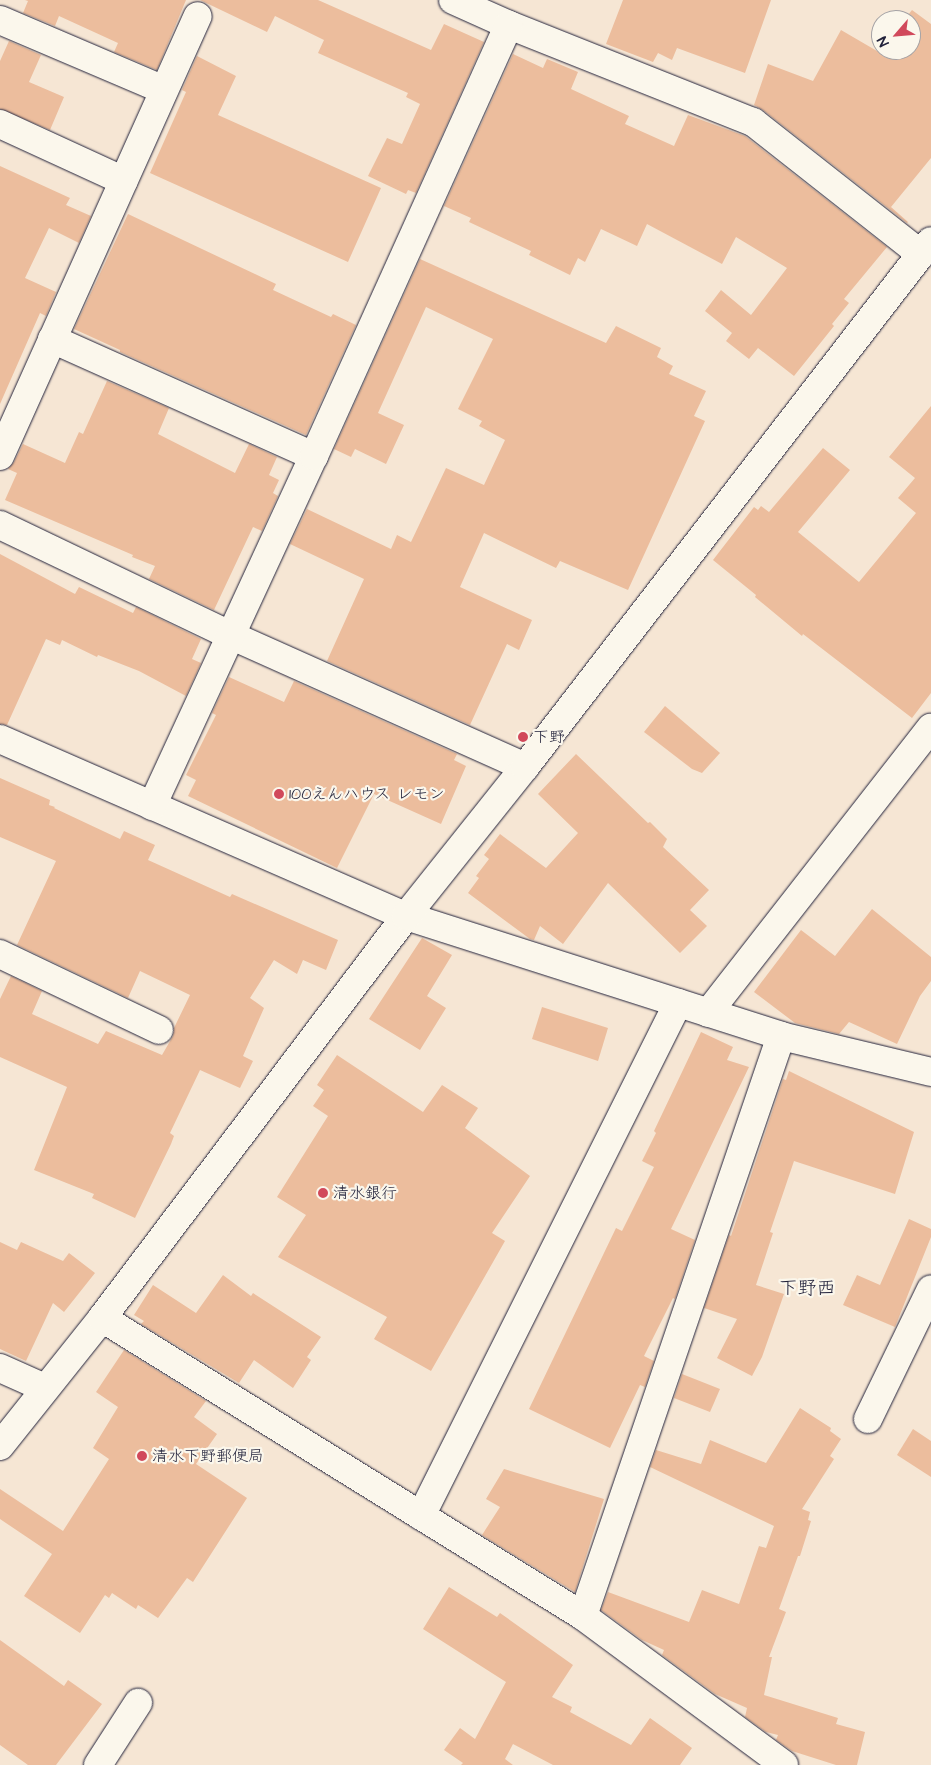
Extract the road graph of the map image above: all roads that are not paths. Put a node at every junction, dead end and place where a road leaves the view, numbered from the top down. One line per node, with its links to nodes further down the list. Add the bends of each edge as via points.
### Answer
1 (454, 0): 4 (street)
2 (198, 16): 5 (street)
3 (0, 20): 5 (street)
4 (508, 25): 8 (street, via 753,122); 11 (street)
5 (164, 90): 7 (street)
6 (0, 124): 7 (street)
7 (124, 181): 9 (street)
8 (926, 248): 16 (street)
9 (52, 339): 10 (street); 11 (street)
10 (0, 456)
11 (314, 456): 13 (street)
12 (0, 525): 13 (street)
13 (230, 635): 16 (street); 17 (street)
14 (931, 728): 21 (street)
15 (0, 739): 17 (street)
16 (525, 767): 18 (street)
17 (152, 806): 18 (street)
18 (406, 916): 20 (street); 26 (street)
19 (0, 954): 22 (street)
20 (678, 1003): 21 (street); 31 (street)
21 (708, 1013): 23 (street)
22 (159, 1030)
23 (781, 1036): 24 (street); 32 (street)
24 (931, 1072)
25 (931, 1289): 29 (street)
26 (102, 1318): 28 (street); 31 (street)
27 (0, 1368): 28 (street)
28 (45, 1388): 30 (street)
29 (868, 1419)
30 (0, 1446)
31 (421, 1516): 32 (street)
32 (583, 1616): 35 (street)
33 (138, 1703): 34 (street)
34 (98, 1765)
35 (784, 1765)

